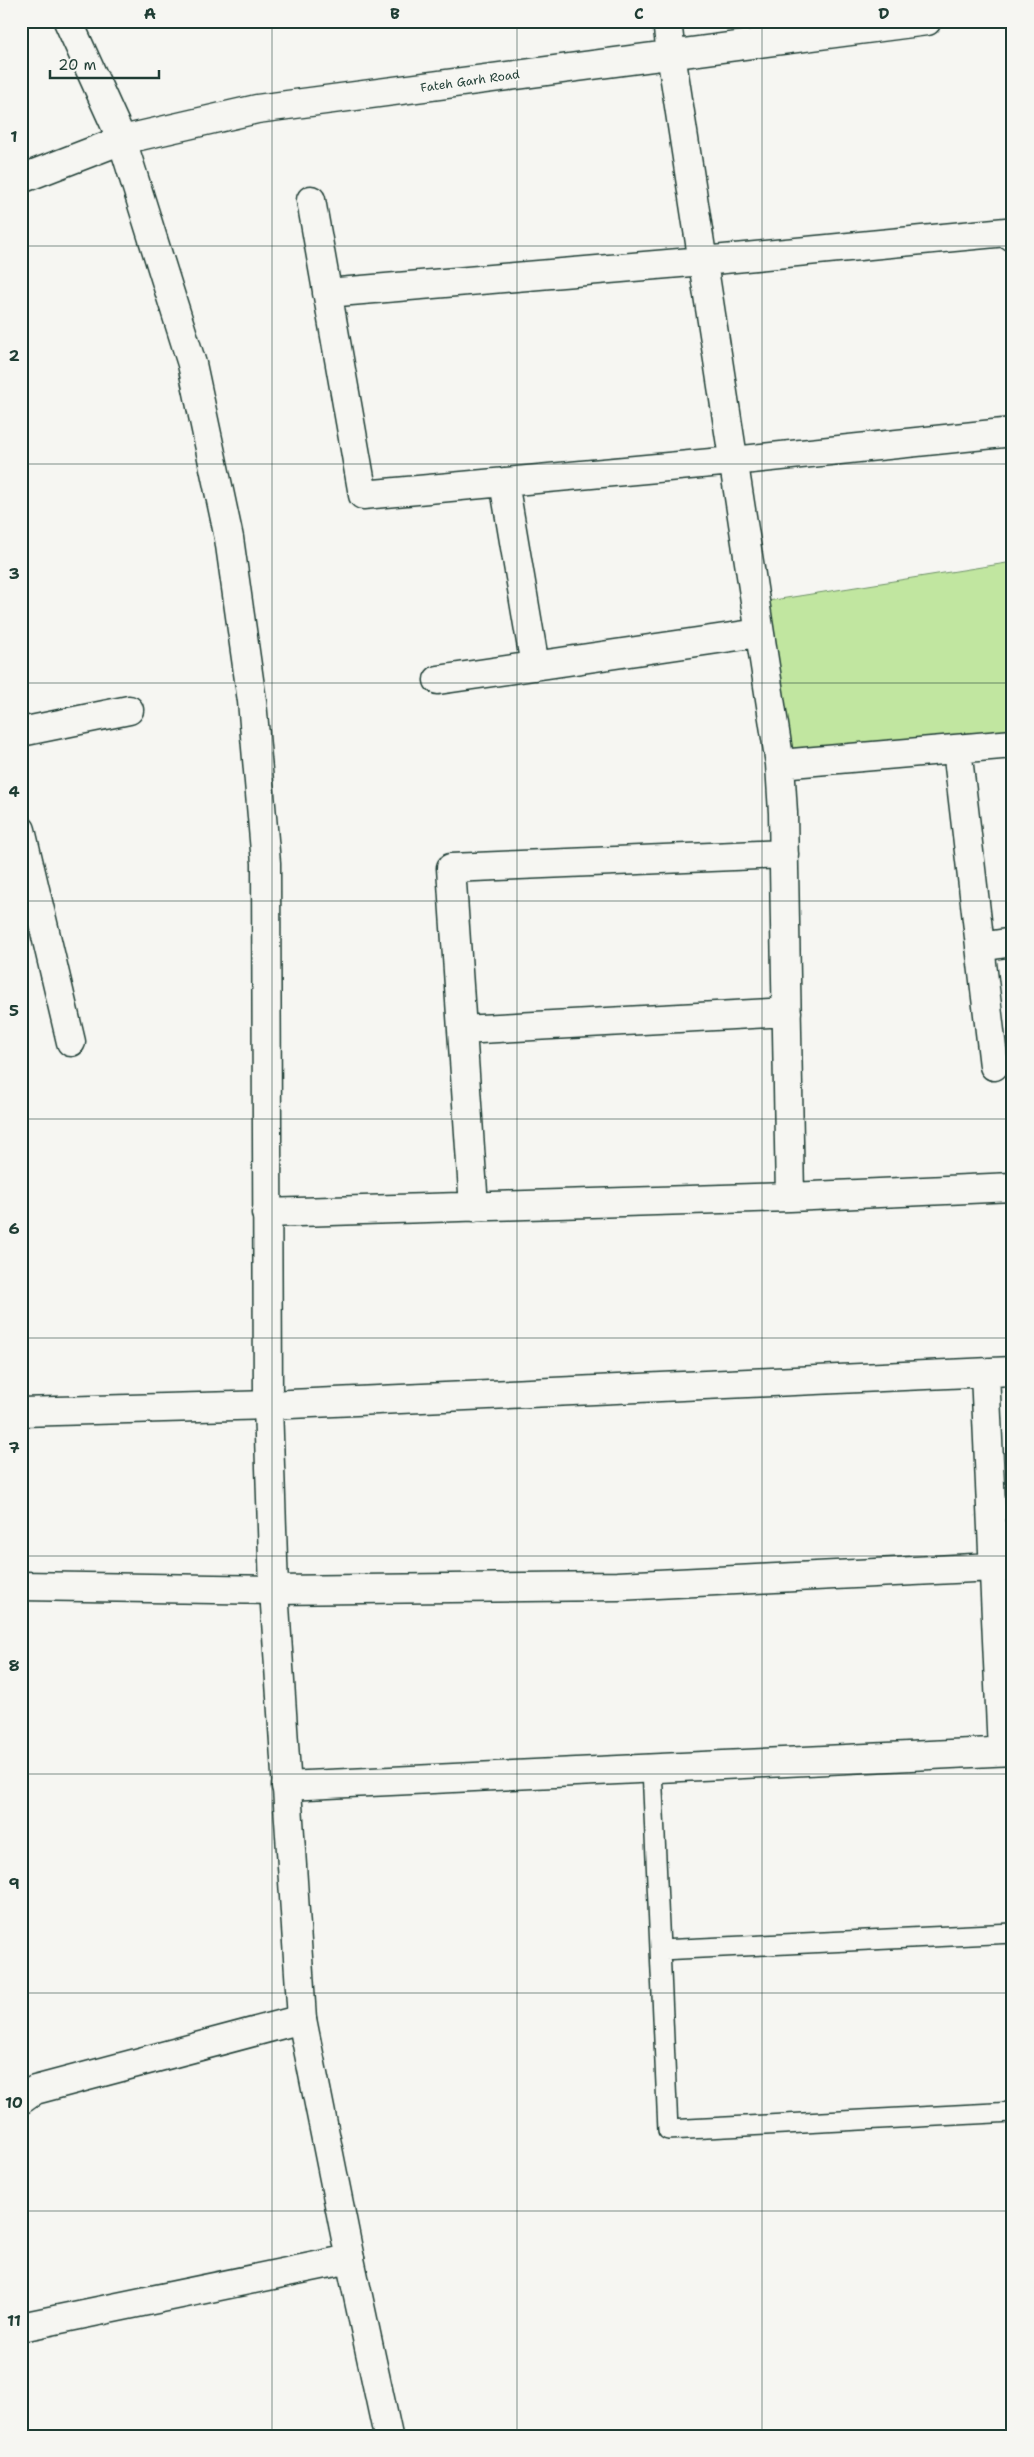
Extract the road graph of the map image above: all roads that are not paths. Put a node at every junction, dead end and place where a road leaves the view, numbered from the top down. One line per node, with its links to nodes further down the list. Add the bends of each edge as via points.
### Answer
1 (68, 21): 5 (street)
2 (666, 21): 4 (street)
3 (927, 21): 4 (street, Fateh Garh Road)
4 (672, 54): 5 (street, Fateh Garh Road, via 257,109); 9 (street)
5 (122, 140): 6 (street, Fateh Garh Road); 33 (street, via 192,364 229,538 251,691 266,864)
6 (21, 179)
7 (312, 200): 10 (street)
8 (1013, 237): 9 (street, via 1006,232)
9 (703, 261): 10 (street); 12 (street)
10 (328, 293): 13 (street, via 363,494)
11 (1013, 432): 12 (street)
12 (733, 461): 13 (street); 14 (street)
13 (504, 482): 15 (street)
14 (760, 634): 15 (street); 21 (street)
15 (536, 666): 16 (street)
16 (438, 680)
17 (129, 710): 18 (street)
18 (21, 732)
19 (1013, 744): 20 (street)
20 (957, 749): 21 (street); 25 (street)
21 (780, 764): 23 (street)
22 (21, 830): 28 (street)
23 (784, 854): 26 (street); 27 (street, via 451,868)
24 (1013, 942): 25 (street)
25 (980, 947): 29 (street)
26 (787, 1012): 27 (street); 31 (street)
27 (462, 1030): 32 (street)
28 (71, 1042)
29 (994, 1066)
30 (1013, 1187): 31 (street)
31 (790, 1197): 32 (street)
32 (474, 1207): 33 (street)
33 (266, 1213): 36 (street)
34 (1013, 1371): 35 (street)
35 (985, 1373): 36 (street); 38 (street)
36 (268, 1405): 37 (street); 40 (street)
37 (21, 1412)
38 (1004, 1567): 40 (street, via 618,1586); 41 (street)
39 (21, 1586): 40 (street)
40 (274, 1590): 43 (street)
41 (1007, 1751): 42 (street)
42 (652, 1768): 43 (street); 45 (lane)
43 (286, 1786): 46 (street)
44 (1013, 1933): 45 (lane)
45 (660, 1950): 48 (lane, via 668,2130)
46 (302, 2019): 47 (street, via 35,2090); 49 (street)
47 (21, 2100)
48 (1013, 2112)
49 (350, 2259): 50 (street); 51 (street)
50 (21, 2327)
51 (388, 2436)

